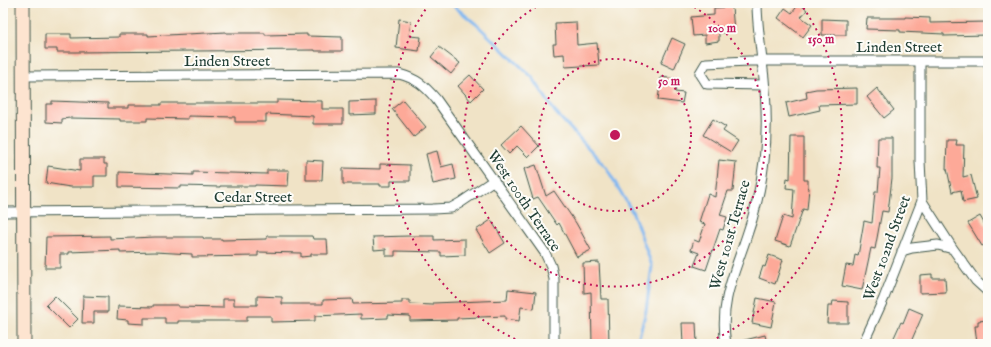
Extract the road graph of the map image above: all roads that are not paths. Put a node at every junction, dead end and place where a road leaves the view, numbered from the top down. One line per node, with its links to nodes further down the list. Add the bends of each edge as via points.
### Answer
1 (23, 3): 6 (street)
2 (757, 3): 5 (street, West 101st Terrace)
3 (920, 61): 4 (street, Linden Street); 5 (street, Linden Street); 10 (street, West 102nd Street)
4 (988, 61)
5 (763, 62): 7 (street, West 101st Terrace); 7 (street, via 706,63 700,73 706,84)
6 (23, 76): 8 (street, Linden Street, via 399,74); 12 (street)
7 (764, 85): 18 (street, West 101st Terrace, via 767,128 764,162 752,221 727,293 724,313)
8 (427, 88): 9 (street, West 100th Terrace)
9 (494, 180): 12 (street, Cedar Street, via 451,208); 17 (street, West 100th Terrace, via 545,252 551,266 554,279)
10 (922, 201): 13 (street); 14 (street, West 102nd Street)
11 (3, 212): 12 (street, Cedar Street)
12 (24, 212): 16 (street)
13 (953, 249): 14 (street, via 938,245); 15 (street, via 976,281)
14 (902, 251): 19 (street, West 102nd Street, via 882,304)
15 (988, 292)
16 (24, 344)
17 (554, 344)
18 (726, 344)
19 (863, 344)

